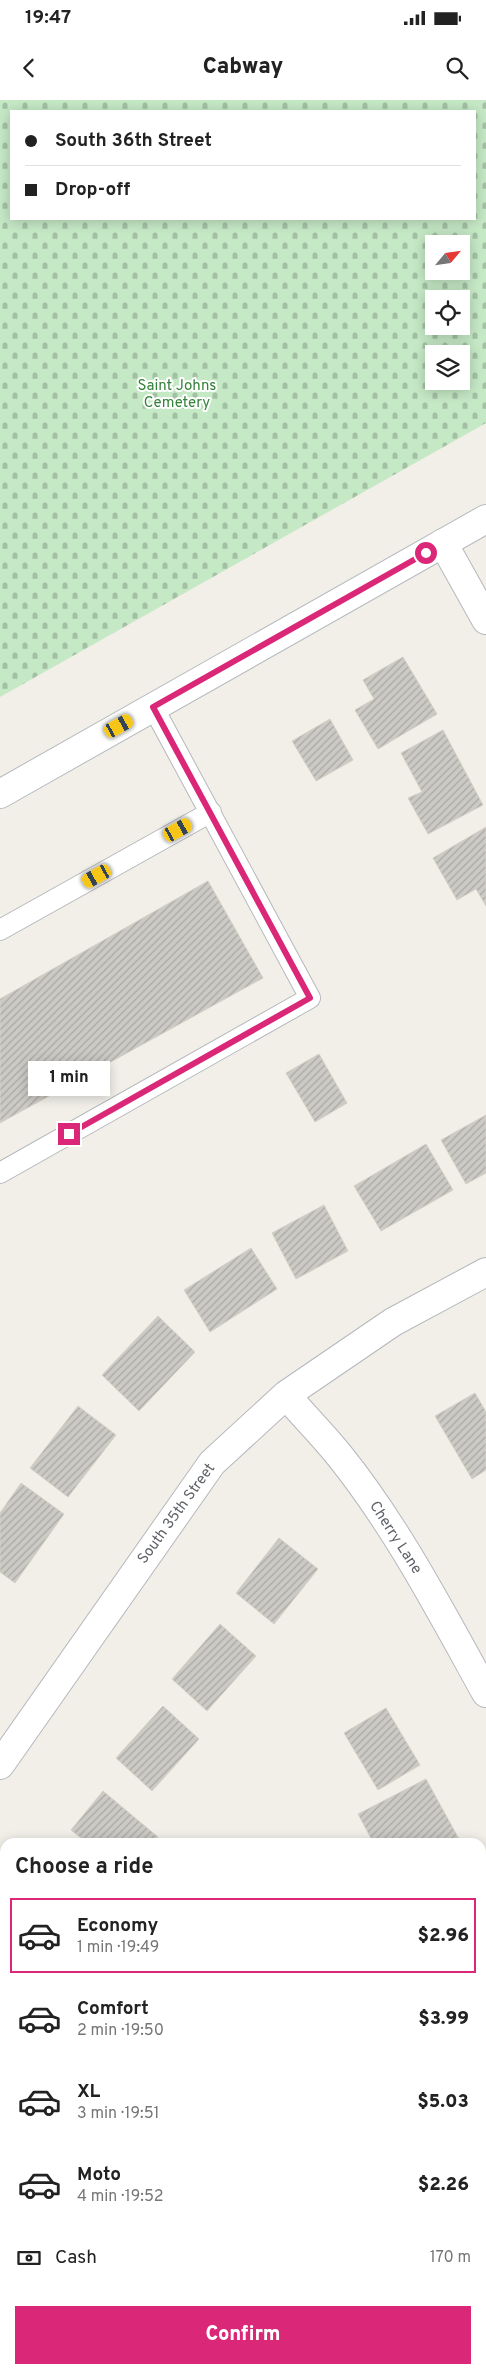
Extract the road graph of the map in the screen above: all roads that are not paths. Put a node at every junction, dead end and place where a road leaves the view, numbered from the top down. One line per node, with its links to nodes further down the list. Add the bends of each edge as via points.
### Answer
1 (486, 519): 2 (street)
2 (443, 543): 3 (street); 4 (street)
3 (486, 620)
4 (153, 707): 5 (street); 6 (lane)
5 (0, 794)
6 (210, 812): 7 (lane); 8 (lane, via 310,998)
7 (0, 930)
8 (0, 1172)
9 (486, 1272): 10 (street, South 35th Street, via 394,1322)
10 (286, 1395): 11 (street, Cherry Lane, via 339,1455 378,1510); 12 (street, South 35th Street, via 212,1463)
11 (486, 1693)
12 (0, 1765)

